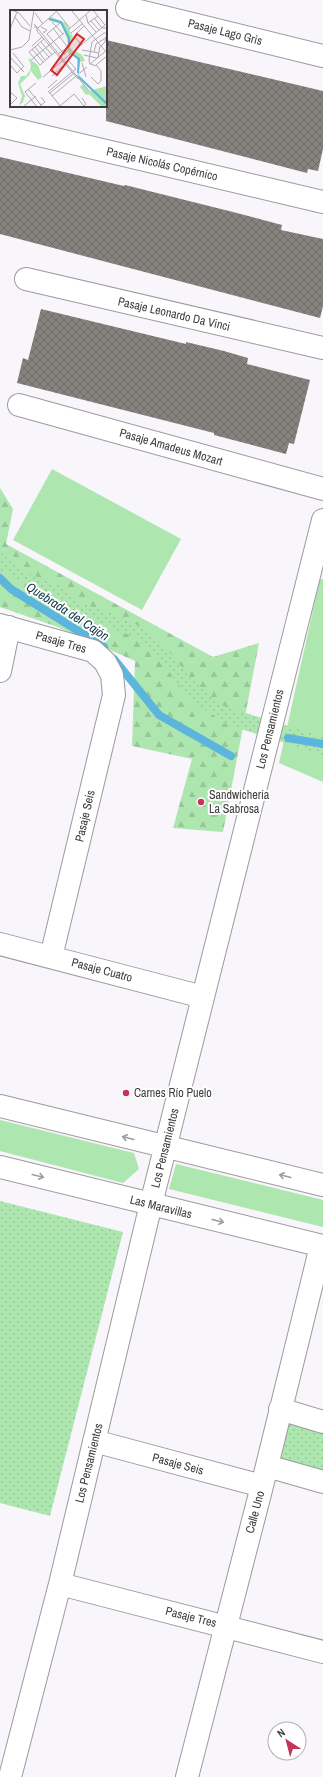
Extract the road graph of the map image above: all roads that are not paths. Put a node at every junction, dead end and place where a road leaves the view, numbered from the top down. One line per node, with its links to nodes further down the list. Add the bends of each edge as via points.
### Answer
1 (127, 8): 2 (street, Pasaje Lago Gris)
2 (323, 56)
3 (0, 126): 4 (street, Pasaje Nicolás Copérnico)
4 (323, 202)
5 (26, 279): 6 (street, Pasaje Leonardo Da Vinci)
6 (323, 348)
7 (19, 404): 8 (street, Pasaje Amadeus Mozart)
8 (323, 489)
9 (323, 520): 15 (street, Los Pensamientos)
10 (4, 626): 11 (street); 12 (street, Pasaje Tres, via 93,651 105,662)
11 (0, 671)
12 (112, 675): 14 (street, Pasaje Seis, via 114,695)
13 (0, 944): 14 (street, Pasaje Cuatro)
14 (51, 956): 15 (street, Pasaje Cuatro)
15 (203, 998): 17 (street, Los Pensamientos)
16 (0, 1106): 17 (street, one-way to 16)
17 (166, 1147): 19 (street, one-way to 17); 20 (street, Los Pensamientos)
18 (0, 1167): 20 (street, Las Maravillas, one-way to 20)
19 (323, 1185)
20 (151, 1204): 21 (street, Las Maravillas, one-way to 21); 24 (street, Los Pensamientos)
21 (322, 1246): 22 (street, Calle Uno)
22 (280, 1409): 23 (street); 25 (street, Calle Uno)
23 (323, 1422)
24 (94, 1441): 25 (street, Pasaje Seis); 27 (street, Los Pensamientos)
25 (264, 1476): 26 (street); 28 (street, Calle Uno)
26 (323, 1482)
27 (60, 1584): 28 (street, Pasaje Tres); 30 (street, Los Pensamientos)
28 (225, 1626): 29 (street, Pasaje Tres); 31 (street, Calle Uno)
29 (323, 1652)
30 (10, 1777)
31 (187, 1777)

